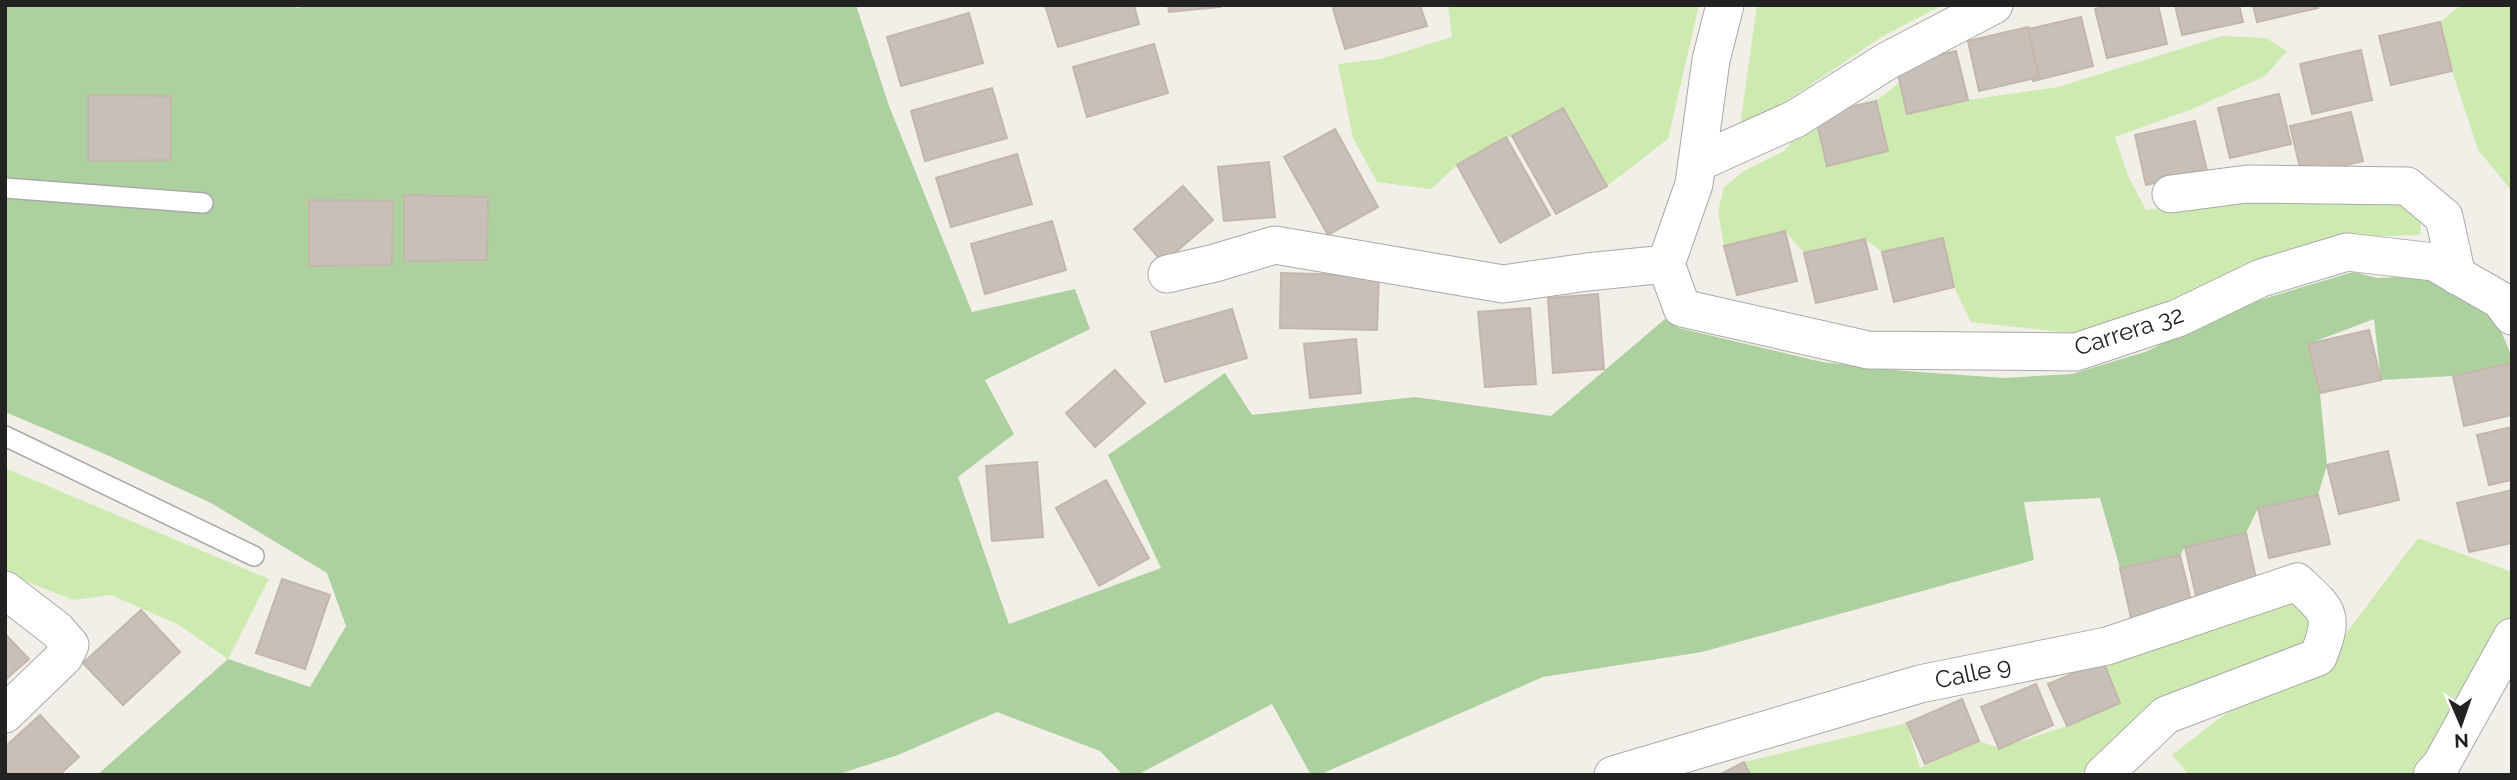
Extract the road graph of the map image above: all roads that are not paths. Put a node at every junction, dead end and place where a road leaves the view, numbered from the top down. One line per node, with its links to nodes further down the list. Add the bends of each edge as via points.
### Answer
1 (1725, 5): 3 (street, via 1711,60)
2 (1994, 5): 3 (street, via 1887,61 1795,119)
3 (1697, 163): 7 (street)
4 (5, 188): 6 (lane)
5 (2171, 194): 9 (street, via 2246,184 2407,186 2444,217)
6 (203, 204)
7 (1666, 264): 8 (street, via 1503,284 1275,245); 9 (street, Carrera 32, via 1682,307 1868,350 2076,352 2178,318 2261,278 2347,252 2434,262)
8 (1167, 274)
9 (2457, 276): 10 (street, Carrera 32, via 2500,300)
10 (2512, 316)
11 (5, 436): 12 (lane)
12 (254, 556)
13 (5, 590): 15 (street, via 70,645 64,657)
14 (2512, 637): 18 (street)
15 (5, 714)
16 (1613, 775): 17 (street, Calle 9, via 1920,684 2107,646 2297,582 2324,607 2328,631 2318,657 2166,715)
17 (2103, 775)
18 (2432, 775)

